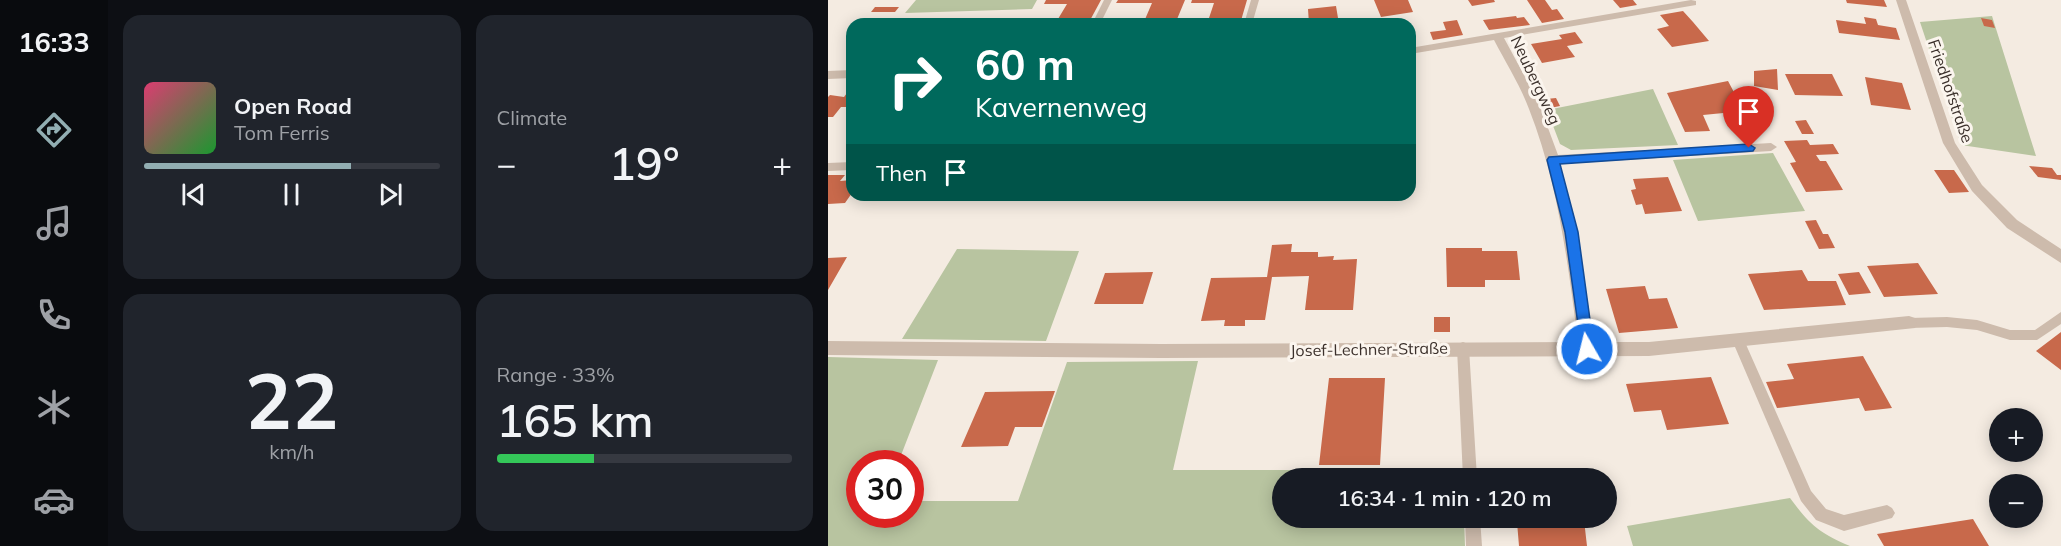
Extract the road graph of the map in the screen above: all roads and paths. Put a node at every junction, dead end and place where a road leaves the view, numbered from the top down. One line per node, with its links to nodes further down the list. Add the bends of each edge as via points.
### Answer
1 (1108, 0): 5 (lane)
2 (1255, 0): 6 (lane)
3 (1901, 0): 15 (street, Friedhofstraße, via 1949,144 1977,188 2012,224)
4 (1692, 3): 7 (street)
5 (1099, 18)
6 (1250, 18)
7 (1497, 36): 8 (street); 12 (street, Neubergweg, via 1535,108)
8 (1416, 50)
9 (846, 74): 10 (street)
10 (828, 75)
11 (1771, 147): 12 (street)
12 (1553, 160): 21 (street, Neubergweg, via 1571,232)
13 (846, 166): 14 (lane)
14 (828, 167)
15 (2061, 257)
16 (2061, 317): 17 (lane, via 2037,335 2010,335 1977,325 1947,322)
17 (1909, 323): 18 (street, Josef-Lechner-Straße)
18 (1738, 340): 21 (street, Josef-Lechner-Straße, via 1649,349); 23 (lane, via 1806,496 1821,514 1844,523)
19 (828, 348): 20 (street, Josef-Lechner-Straße)
20 (1463, 348): 21 (street, Josef-Lechner-Straße); 22 (lane)
21 (1587, 349)
22 (1469, 468)
23 (1887, 513)
24 (1473, 528): 25 (lane)
25 (1474, 546)

